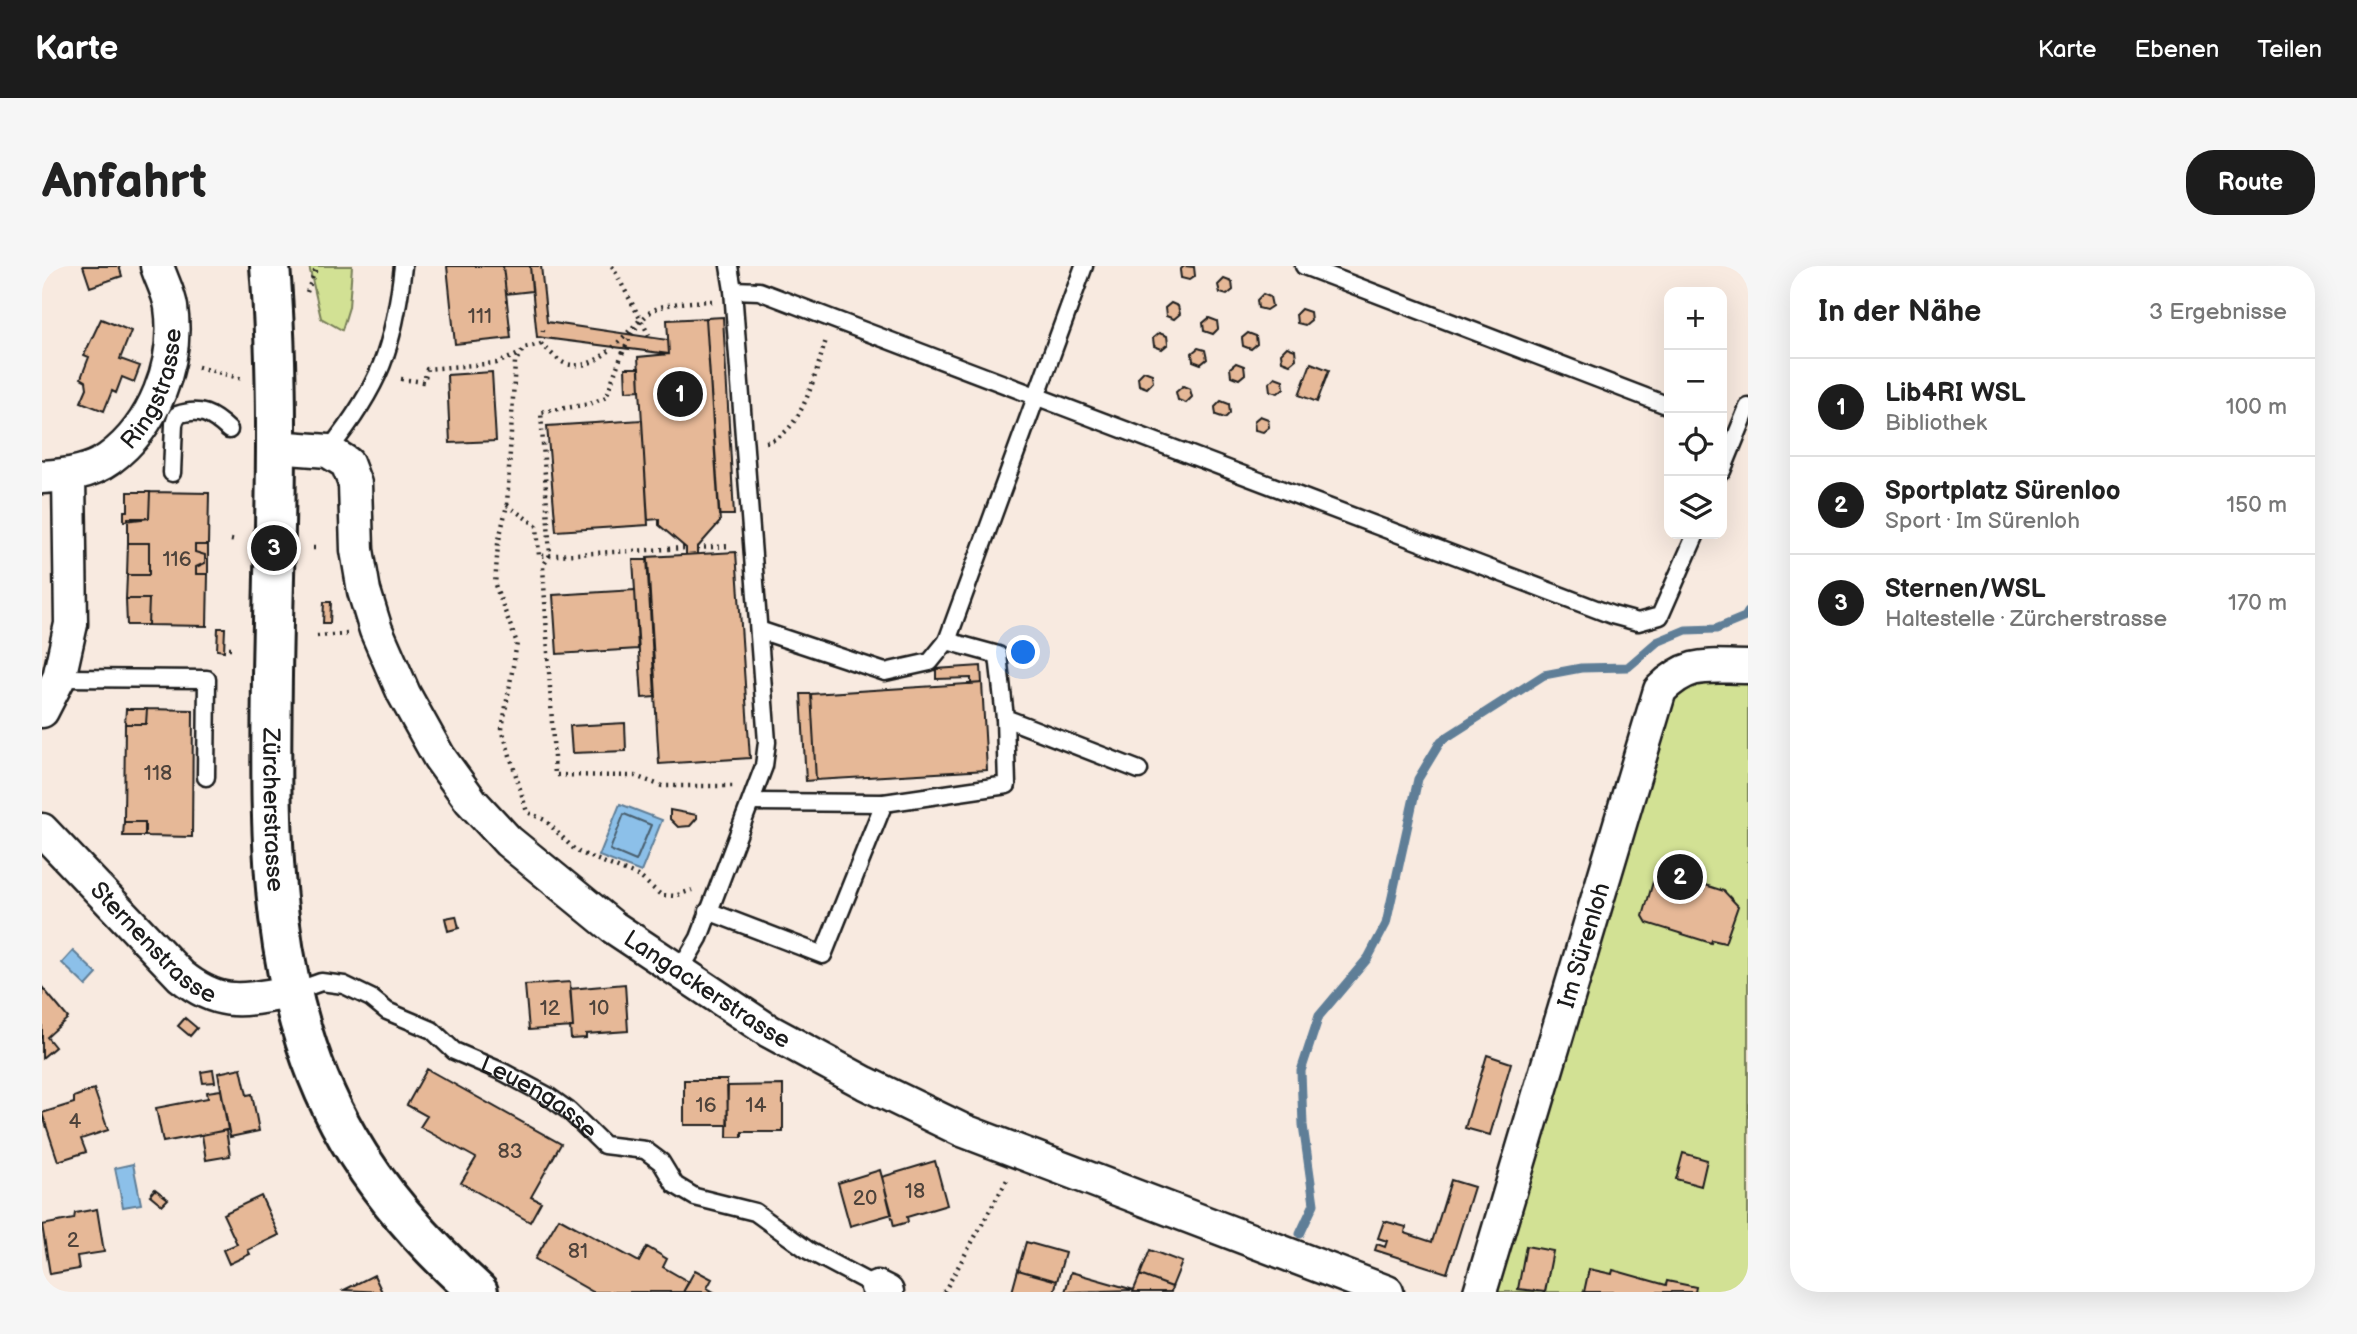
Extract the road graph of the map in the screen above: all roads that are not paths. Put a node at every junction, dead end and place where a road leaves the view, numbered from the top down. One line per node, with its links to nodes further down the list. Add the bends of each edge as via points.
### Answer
1 (157, 266): 18 (street, Ringstrasse, via 171,306 170,359 159,395 140,430 107,461)
2 (270, 266): 14 (main road, Zürcherstrasse)
3 (403, 266): 15 (lane, via 397,321 379,376)
4 (729, 266): 7 (lane)
5 (1084, 266): 8 (lane)
6 (1304, 266): 9 (lane)
7 (734, 294): 8 (lane, via 758,291); 20 (lane)
8 (1034, 395): 19 (lane, via 1638,622 1660,616); 21 (lane)
9 (1664, 404)
10 (1748, 407): 13 (lane)
11 (1727, 428): 13 (lane)
12 (229, 430): 17 (lane, via 201,410 177,415)
13 (1738, 432): 16 (lane)
14 (275, 447): 15 (street); 33 (main road, Zürcherstrasse, via 271,844)
15 (328, 451): 32 (street, Langackerstrasse, via 347,463 355,484 357,550 376,630 439,757 508,841 613,927)
16 (1727, 459)
17 (172, 472)
18 (56, 476): 23 (street, Ringstrasse, via 71,624)
19 (1694, 539)
20 (759, 630): 21 (lane, via 885,672 930,662); 28 (lane, via 767,742)
21 (947, 641): 25 (lane, via 998,655)
22 (1748, 667): 37 (street, Im Sürenloh, via 1690,667 1660,690)
23 (59, 678): 24 (street, Ringstrasse); 27 (lane, via 207,679)
24 (42, 711)
25 (1005, 718): 26 (lane); 29 (lane, via 1007,785)
26 (1139, 770)
27 (206, 777)
28 (754, 794): 29 (lane); 31 (lane)
29 (884, 803): 31 (lane, via 823,955)
30 (42, 830): 33 (street, Sternenstrasse, via 200,991 223,1000)
31 (708, 911): 32 (lane)
32 (679, 972): 36 (street, Langackerstrasse, via 769,1031 962,1130)
33 (290, 992): 34 (lane, Leuengasse, via 321,982 344,985 370,998 387,1011 432,1030 454,1051 548,1096 604,1145 645,1150 662,1162 675,1185 695,1197 755,1212 809,1251); 35 (main road, Zürcherstrasse, via 312,1060 348,1139 408,1222)
34 (882, 1289)
35 (478, 1292)
36 (1387, 1292)
37 (1480, 1292)

